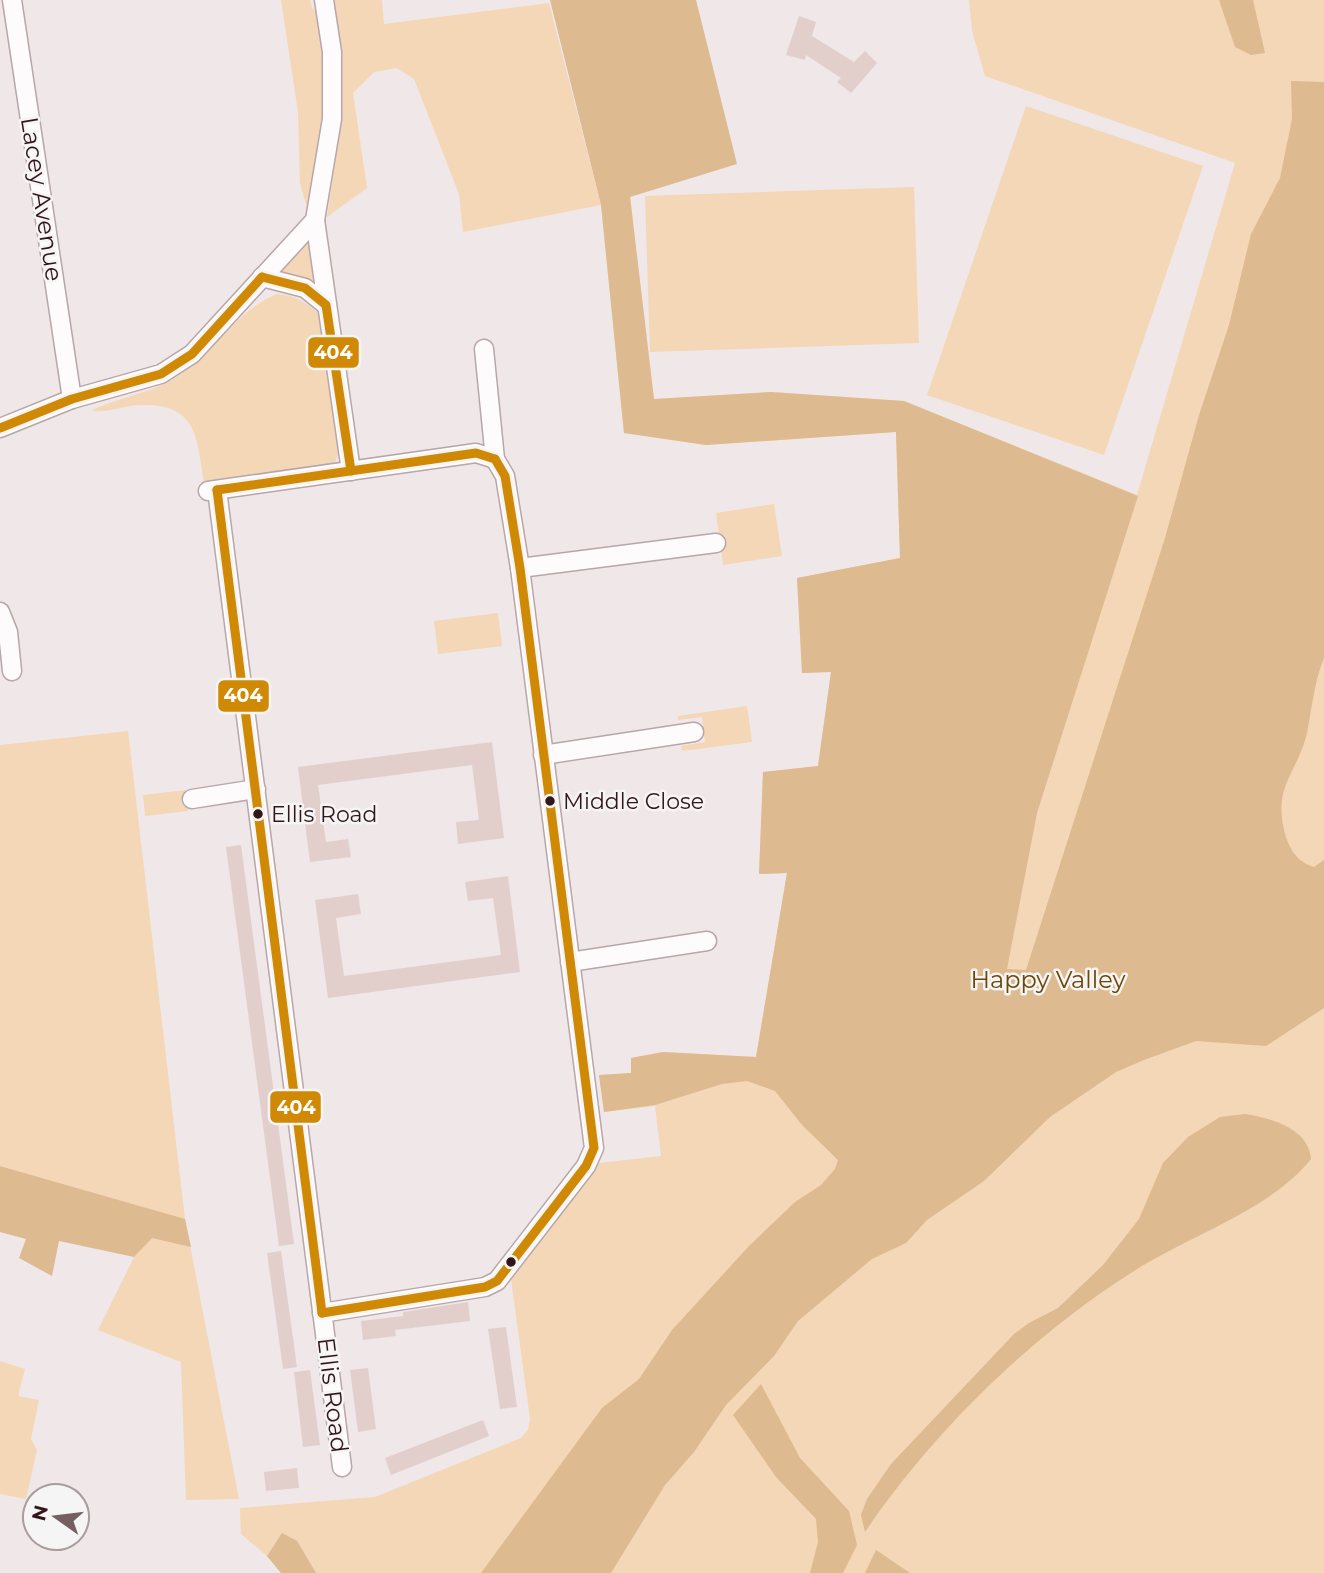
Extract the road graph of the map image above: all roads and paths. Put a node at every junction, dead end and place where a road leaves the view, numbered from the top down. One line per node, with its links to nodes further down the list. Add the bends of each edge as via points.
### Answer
1 (12, 0): 7 (street, Lacey Avenue)
2 (324, 0): 3 (street, via 332,52 332,119)
3 (315, 220): 4 (street); 5 (street)
4 (262, 277): 5 (street, via 305,288); 7 (street, via 192,354 161,374)
5 (326, 305): 10 (street)
6 (484, 349): 9 (street)
7 (72, 399): 8 (street)
8 (0, 428)
9 (495, 459): 10 (street, via 476,453); 12 (street, via 505,476)
10 (351, 471): 17 (street, Ellis Road, via 212,490)
11 (716, 543): 12 (street)
12 (520, 568): 16 (street)
13 (0, 612): 14 (street, via 8,632)
14 (12, 671)
15 (694, 732): 16 (street)
16 (543, 755): 20 (street)
17 (256, 789): 18 (street); 21 (street, Ellis Road)
18 (192, 799)
19 (707, 941): 20 (street)
20 (570, 962): 21 (street, via 594,1148 586,1166 497,1281 485,1287)
21 (323, 1313): 22 (street, Ellis Road)
22 (342, 1467)

